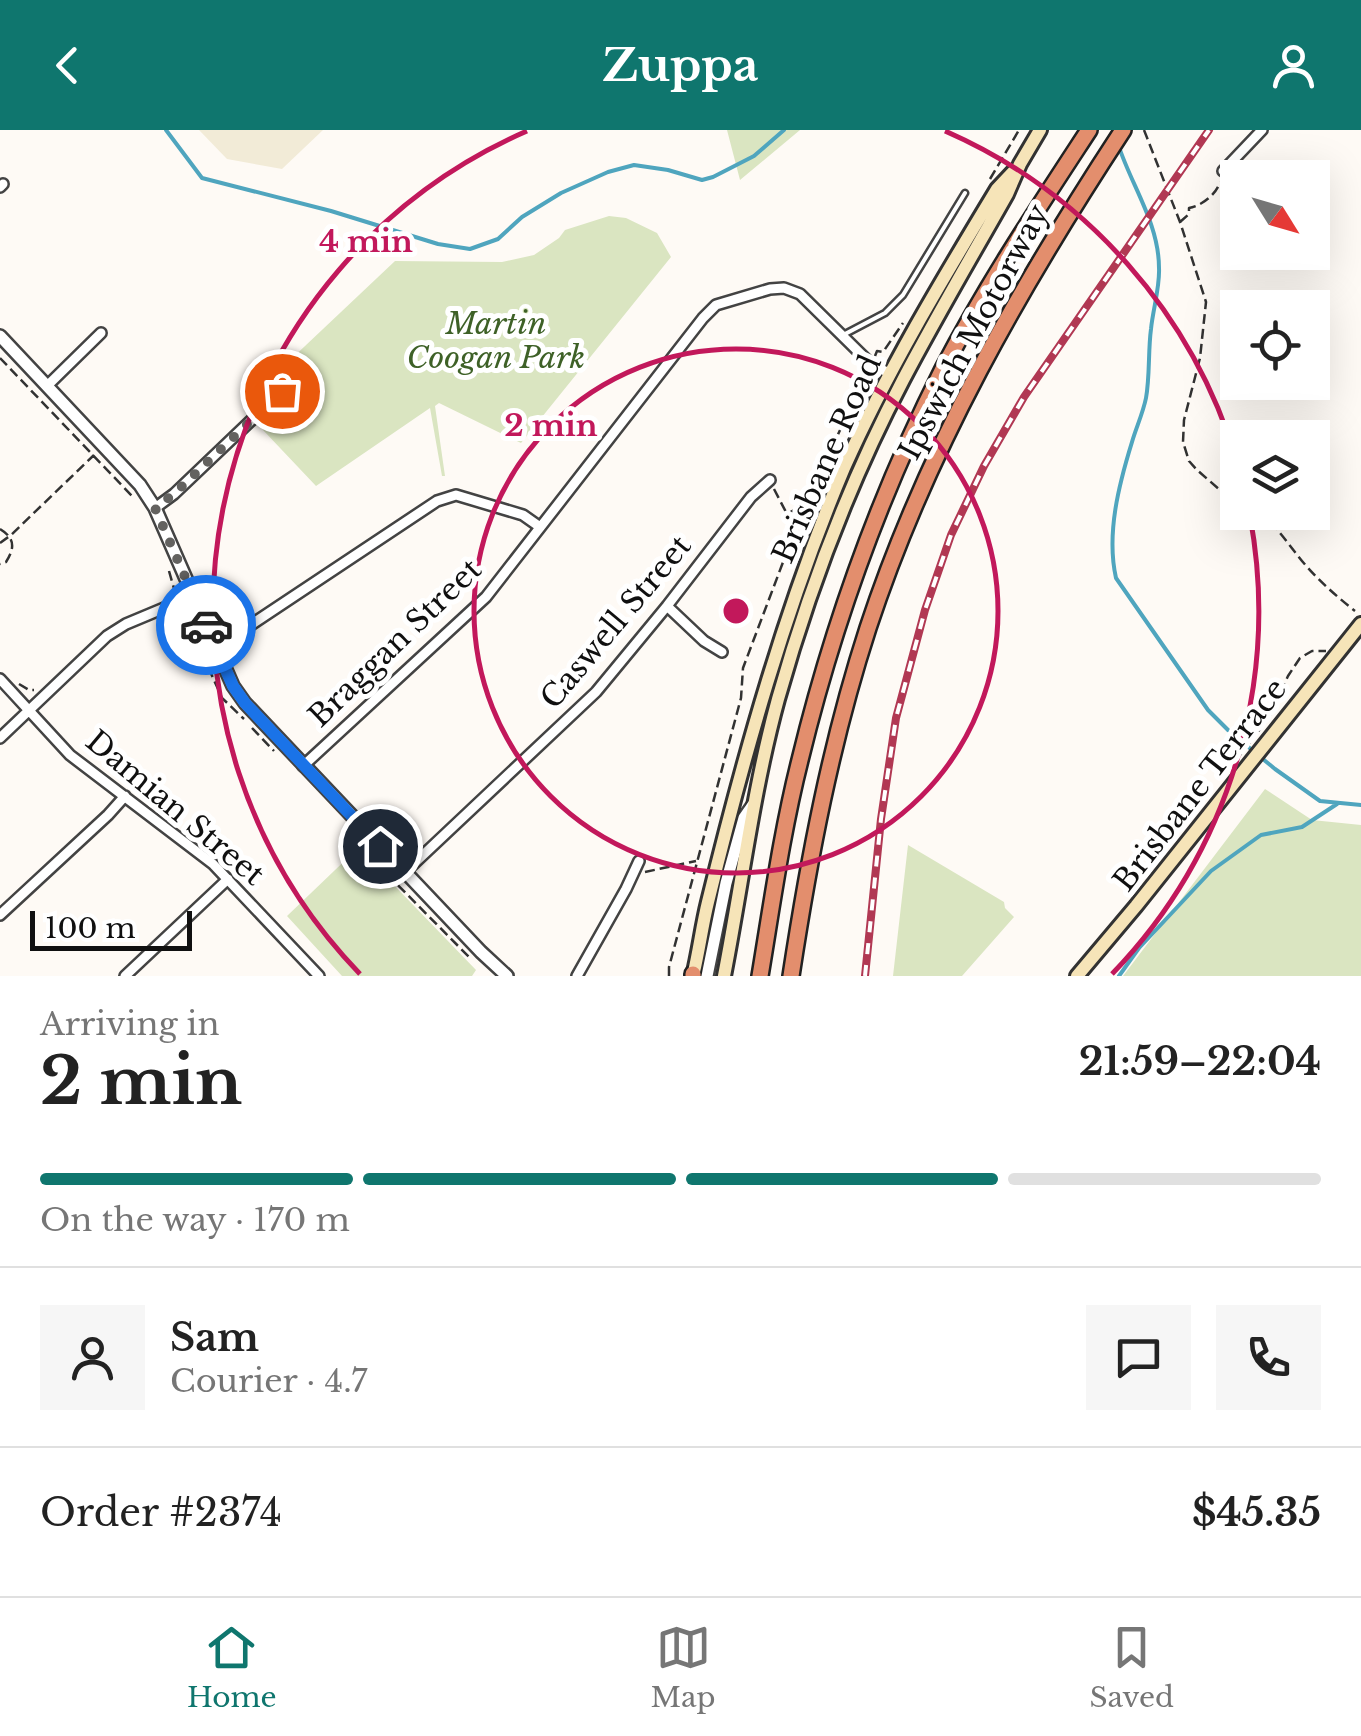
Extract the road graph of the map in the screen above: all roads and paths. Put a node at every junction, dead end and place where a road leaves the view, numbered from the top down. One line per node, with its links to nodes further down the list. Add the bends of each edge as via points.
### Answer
1 (1040, 130): 14 (main road, Brisbane Road)
2 (1089, 130): 60 (highway, Ipswich Motorway, via 952,352 866,542 799,763)
3 (1123, 130): 61 (highway, Ipswich Motorway, via 978,368 890,566 823,793)
4 (1144, 130): 9 (path)
5 (1262, 130): 6 (street)
6 (1234, 160)
7 (1220, 182): 9 (path)
8 (965, 193): 11 (lane, via 903,295 886,313)
9 (1180, 222): 19 (path, via 1207,312 1183,442 1189,461)
10 (101, 333): 15 (street)
11 (842, 335): 14 (street, Braggan Street, via 871,364); 23 (street, Braggan Street, via 800,294 784,288 716,305)
12 (0, 336): 15 (street)
13 (0, 358): 17 (path)
14 (896, 377): 45 (main road, Brisbane Road, via 816,581); 58 (main road, Brisbane Road, via 832,499 784,628 710,897)
15 (48, 385): 21 (street)
16 (282, 391): 21 (street)
17 (93, 456): 20 (path); 26 (path)
18 (770, 480): 22 (path, via 787,514); 32 (street, Caswell Street)
19 (1220, 490)
20 (134, 498)
21 (155, 508): 31 (street)
22 (802, 512)
23 (540, 527): 35 (street, via 523,515 456,496 437,501); 43 (street, Braggan Street, via 486,597)
24 (0, 529): 26 (path)
25 (1277, 530): 33 (path)
26 (10, 536): 27 (path); 29 (path, via 12,552)
27 (0, 543)
28 (166, 563): 30 (path)
29 (0, 564)
30 (175, 594)
31 (193, 596): 35 (street); 39 (street, via 107,636)
32 (667, 606): 36 (street); 50 (street, Caswell Street, via 596,692)
33 (1361, 616)
34 (1361, 624): 37 (main road, Brisbane Terrace)
35 (216, 648): 43 (street, via 245,703)
36 (722, 652)
37 (1337, 653): 40 (main road, Brisbane Terrace); 40 (path, via 1304,654 1288,676)
38 (0, 678): 39 (street, Damian Street)
39 (30, 710): 41 (street); 44 (street, Damian Street, via 70,755)
40 (1273, 723): 42 (path); 62 (main road, Brisbane Terrace, via 1236,781)
41 (0, 738)
42 (1237, 759)
43 (303, 766): 50 (street)
44 (125, 796): 52 (street, Damian Street); 53 (street)
45 (753, 805): 58 (street); 59 (main road, Brisbane Road)
46 (1176, 837): 47 (path)
47 (1160, 853)
48 (639, 861): 51 (street)
49 (696, 861): 51 (path)
50 (405, 872): 56 (street)
51 (634, 874): 57 (street)
52 (228, 879): 54 (street); 55 (street, Damian Street)
53 (0, 915)
54 (125, 976)
55 (318, 976)
56 (507, 976)
57 (577, 976)
58 (697, 976)
59 (724, 976)
60 (760, 976)
61 (791, 976)
62 (1077, 976)

